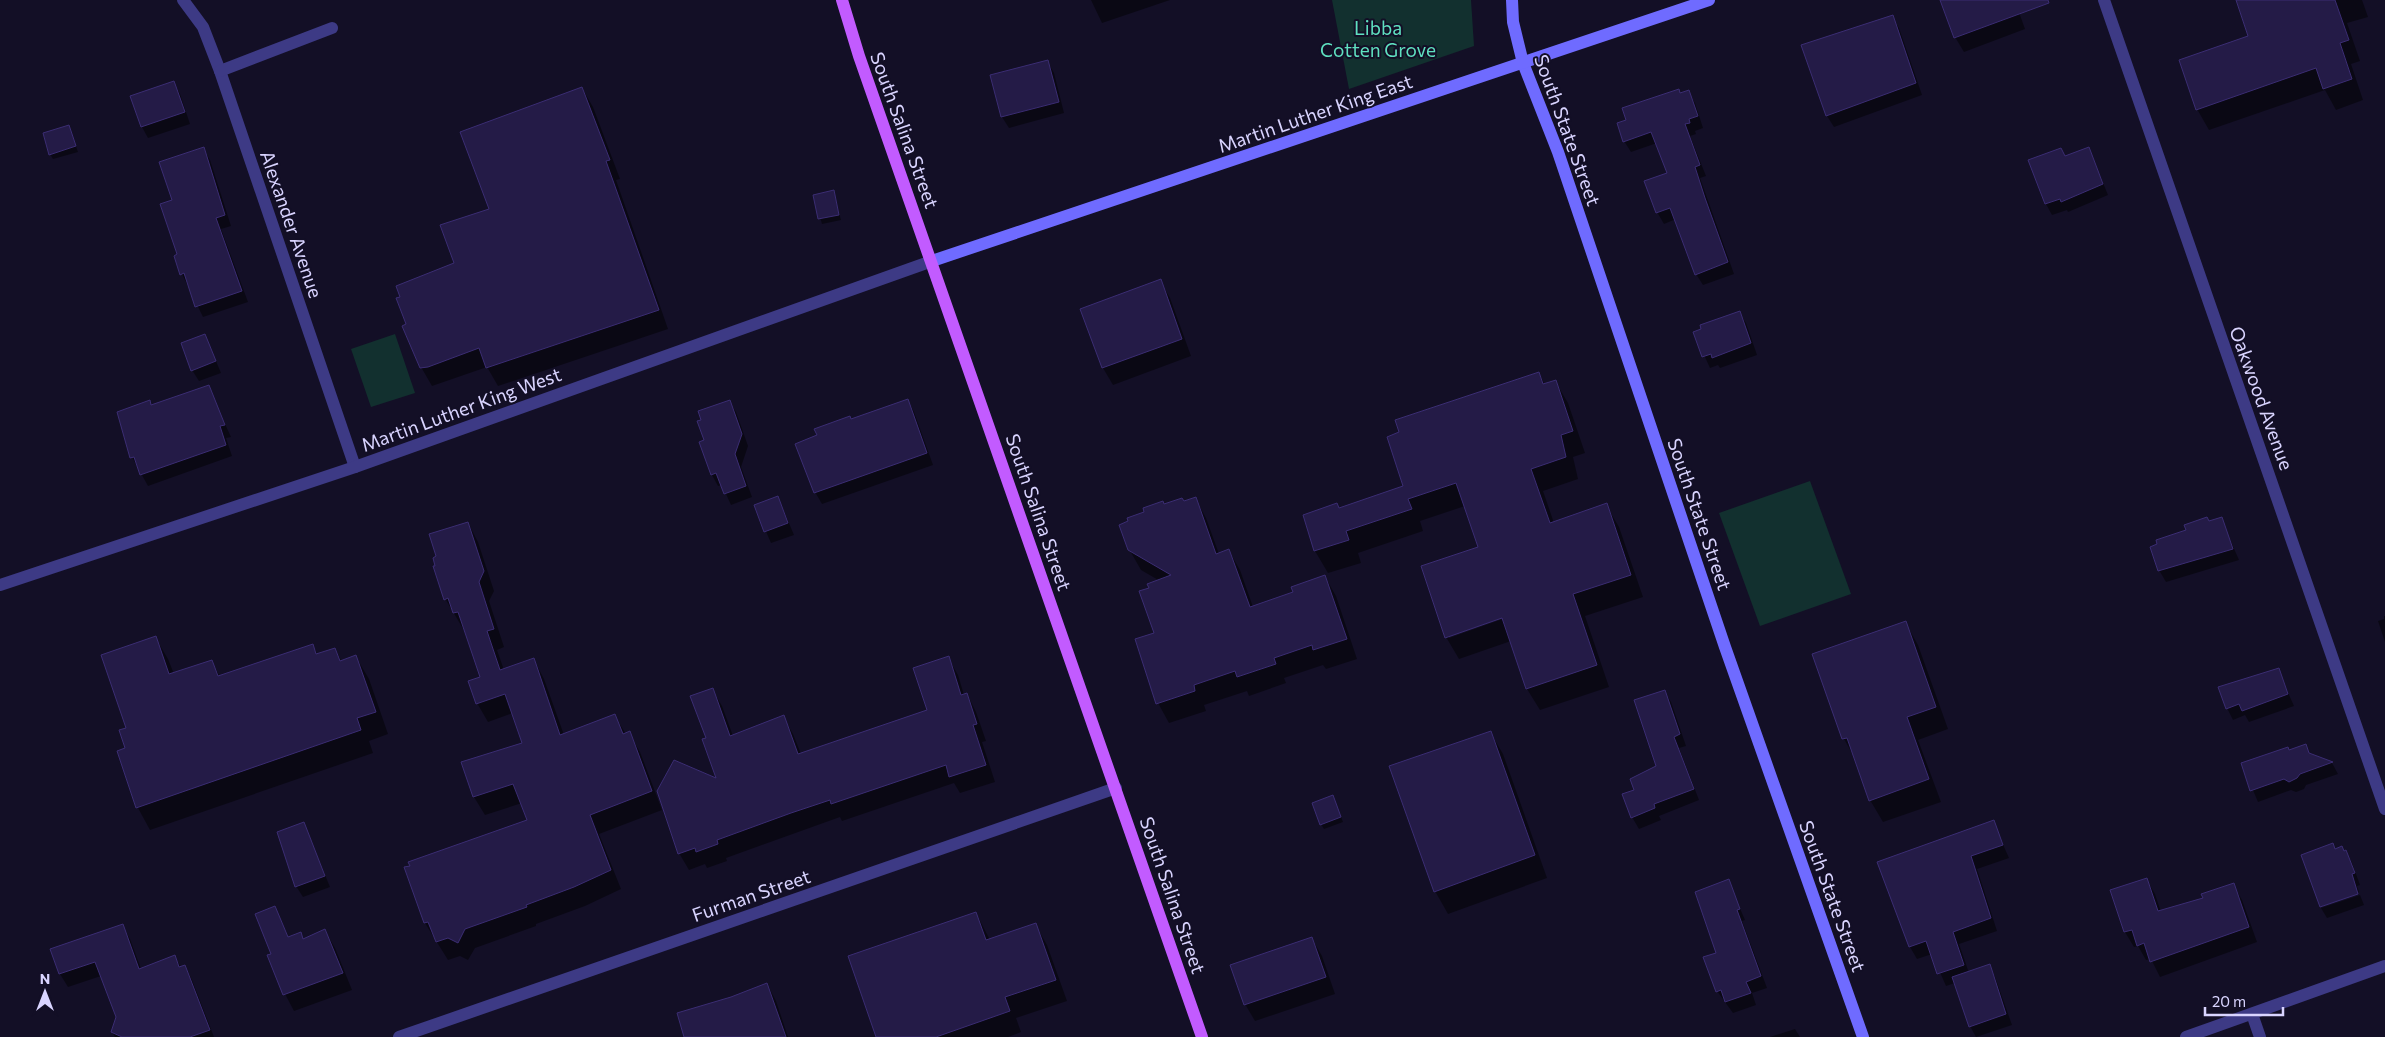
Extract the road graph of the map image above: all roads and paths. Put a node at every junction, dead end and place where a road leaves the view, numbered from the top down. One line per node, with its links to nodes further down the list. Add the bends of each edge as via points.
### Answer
1 (183, 0): 8 (street, Alexander Avenue, via 203,27)
2 (842, 0): 9 (main road, South Salina Street)
3 (1512, 0): 7 (street, South State Street, via 1513,22)
4 (1709, 0): 7 (street, Martin Luther King East)
5 (2104, 0): 13 (street, Oakwood Avenue)
6 (332, 28): 8 (street)
7 (1523, 62): 9 (street, Martin Luther King East); 18 (street, South State Street, via 1558,152 1725,647)
8 (220, 71): 10 (street, Alexander Avenue)
9 (932, 261): 10 (street, Martin Luther King West); 12 (main road, South Salina Street)
10 (355, 467): 11 (street, Martin Luther King West)
11 (0, 585)
12 (1116, 788): 16 (street, Furman Street); 17 (main road, South Salina Street)
13 (2385, 809)
14 (2385, 966): 15 (street)
15 (2252, 1014): 19 (street); 20 (street)
16 (399, 1037)
17 (1202, 1037)
18 (1863, 1037)
19 (2186, 1037)
20 (2260, 1037)

